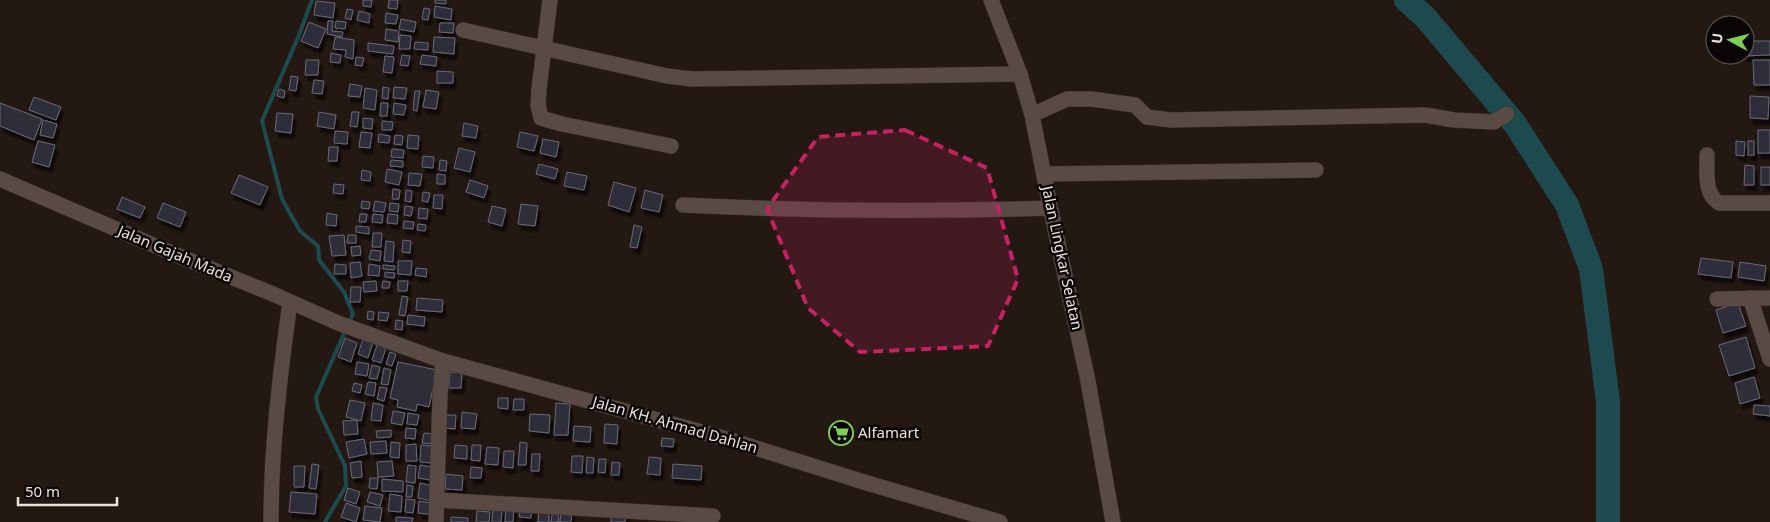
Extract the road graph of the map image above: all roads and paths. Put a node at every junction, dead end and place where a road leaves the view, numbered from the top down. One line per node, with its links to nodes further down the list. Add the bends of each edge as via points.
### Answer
1 (550, 0): 4 (street)
2 (991, 0): 5 (street, Jalan Lingkar Selatan)
3 (463, 30): 4 (street)
4 (545, 48): 5 (street, via 692,80); 8 (street, via 538,105 541,118)
5 (1020, 74): 7 (street, Jalan Lingkar Selatan)
6 (1507, 114): 7 (street, via 1494,122 1425,115 1171,120 1147,116 1135,105 1067,99)
7 (1032, 115): 11 (street, Jalan Lingkar Selatan)
8 (671, 146)
9 (1707, 156): 13 (street, via 1708,186 1714,200 1719,203)
10 (1316, 170): 11 (street)
11 (1044, 174): 15 (street, Jalan Lingkar Selatan)
12 (0, 179): 19 (street, Jalan Gajah Mada)
13 (1770, 203)
14 (683, 205): 15 (street, via 974,211)
15 (1050, 208): 28 (street, Jalan Lingkar Selatan, via 1088,381)
16 (1750, 298): 17 (street); 18 (street); 21 (street)
17 (1770, 298)
18 (1717, 299)
19 (290, 302): 20 (street, Jalan Gajah Mada); 25 (street, via 271,473)
20 (344, 325): 22 (street, Jalan KH. Ahmad Dahlan)
21 (1770, 357)
22 (443, 361): 23 (street); 27 (street, Jalan KH. Ahmad Dahlan, via 727,439)
23 (437, 500): 24 (street); 26 (street)
24 (713, 516)
25 (271, 522)
26 (436, 522)
27 (1000, 522)
28 (1112, 522)

